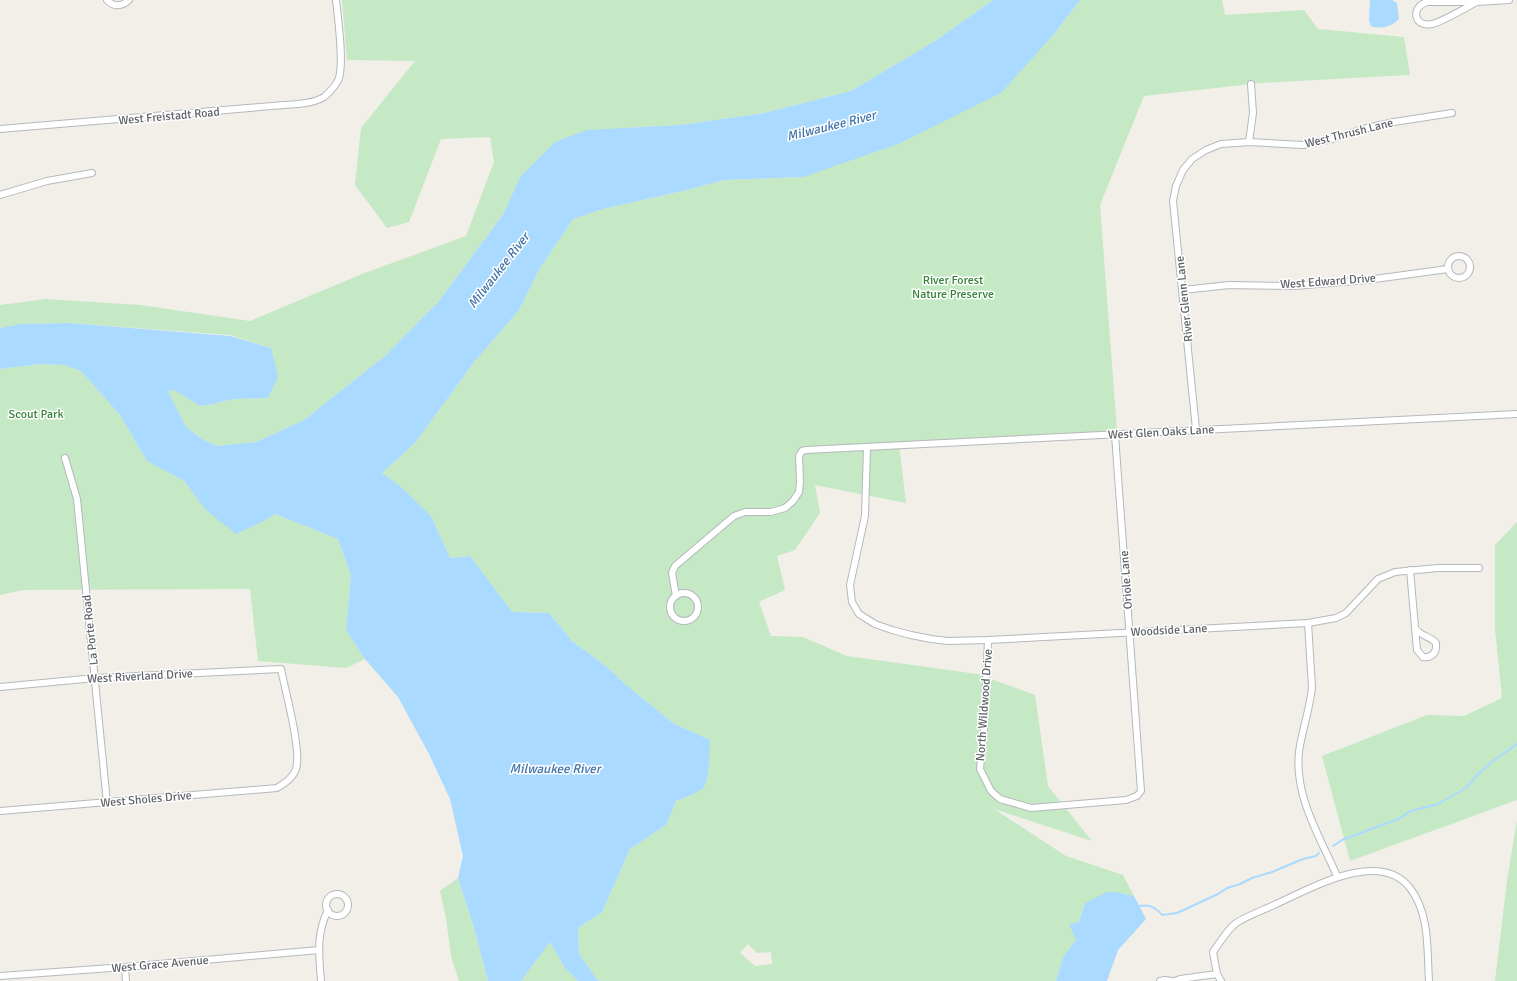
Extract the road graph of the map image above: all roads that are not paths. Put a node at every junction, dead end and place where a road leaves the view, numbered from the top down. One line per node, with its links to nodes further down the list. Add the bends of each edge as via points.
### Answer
1 (107, 0): 2 (street, via 118,6)
2 (129, 0)
3 (336, 0): 8 (street, West Freistadt Road, via 341,56 339,78 333,88 312,102)
4 (1509, 0): 5 (street)
5 (1477, 2): 5 (street, via 1427,2 1420,4 1416,9 1416,16 1422,24 1433,24)
6 (1251, 84): 9 (street, via 1253,114)
7 (1452, 113): 9 (street, West Thrush Lane, via 1394,122 1303,145)
8 (0, 129)
9 (1249, 142): 10 (street, West Thrush Lane, via 1221,144 1211,148 1192,159)
10 (1182, 170): 14 (street, River Glenn Lane, via 1173,201)
11 (92, 173): 12 (street, via 47,181)
12 (0, 194)
13 (1448, 269): 14 (street, West Edward Drive, via 1367,280 1294,286 1229,285)
14 (1183, 290): 16 (street, River Glenn Lane)
15 (1517, 414): 16 (street, West Glen Oaks Lane)
16 (1196, 429): 17 (street, West Glen Oaks Lane)
17 (1115, 435): 18 (street, West Glen Oaks Lane); 25 (street, Oriole Lane)
18 (867, 448): 22 (street, West Glen Oaks Lane, via 802,451 799,456 799,492 793,501 785,508 771,512 745,512 734,516 675,566 672,573); 26 (street, Woodside Lane, via 865,516 850,585 852,602 859,614 875,624 892,630 931,639)
19 (65, 458): 27 (street, La Porte Road, via 77,499)
20 (1479, 568): 21 (street, Woodside Lane)
21 (1410, 570): 23 (street, Woodside Lane, via 1395,572 1378,579 1346,613 1336,618); 24 (street)
22 (676, 596): 22 (street, via 670,604 671,613 677,620 691,620 697,613 696,600 689,594)
23 (1308, 622): 25 (street, Woodside Lane); 33 (street, via 1312,697 1299,753 1298,769 1307,810)
24 (1415, 628): 24 (street, via 1419,654 1425,657 1434,654 1436,644)
25 (1129, 632): 26 (street, Woodside Lane); 30 (street, Oriole Lane, via 1140,790 1137,796 1126,800 1031,808 1000,799)
26 (988, 640): 30 (street, North Wildwood Drive, via 980,769)
27 (95, 678): 28 (street, West Riverland Drive); 29 (street, West Riverland Drive, via 281,669 298,753 296,769); 31 (street, La Porte Road)
28 (0, 687)
29 (290, 779): 31 (street, West Sholes Drive, via 277,788)
30 (991, 791)
31 (107, 803): 32 (street, West Sholes Drive)
32 (0, 811)
33 (1337, 876): 37 (street, via 1235,924 1213,952); 44 (street, via 1378,871 1395,875 1409,886 1425,919)
34 (328, 910): 35 (street, via 321,926)
35 (319, 950): 36 (street, West Grace Avenue); 40 (street)
36 (125, 967): 38 (street, West Grace Avenue); 39 (street)
37 (1217, 974): 42 (street); 43 (street)
38 (0, 976)
39 (126, 981)
40 (321, 981)
41 (1160, 981): 42 (street)
42 (1174, 981)
43 (1221, 981)
44 (1429, 981)

